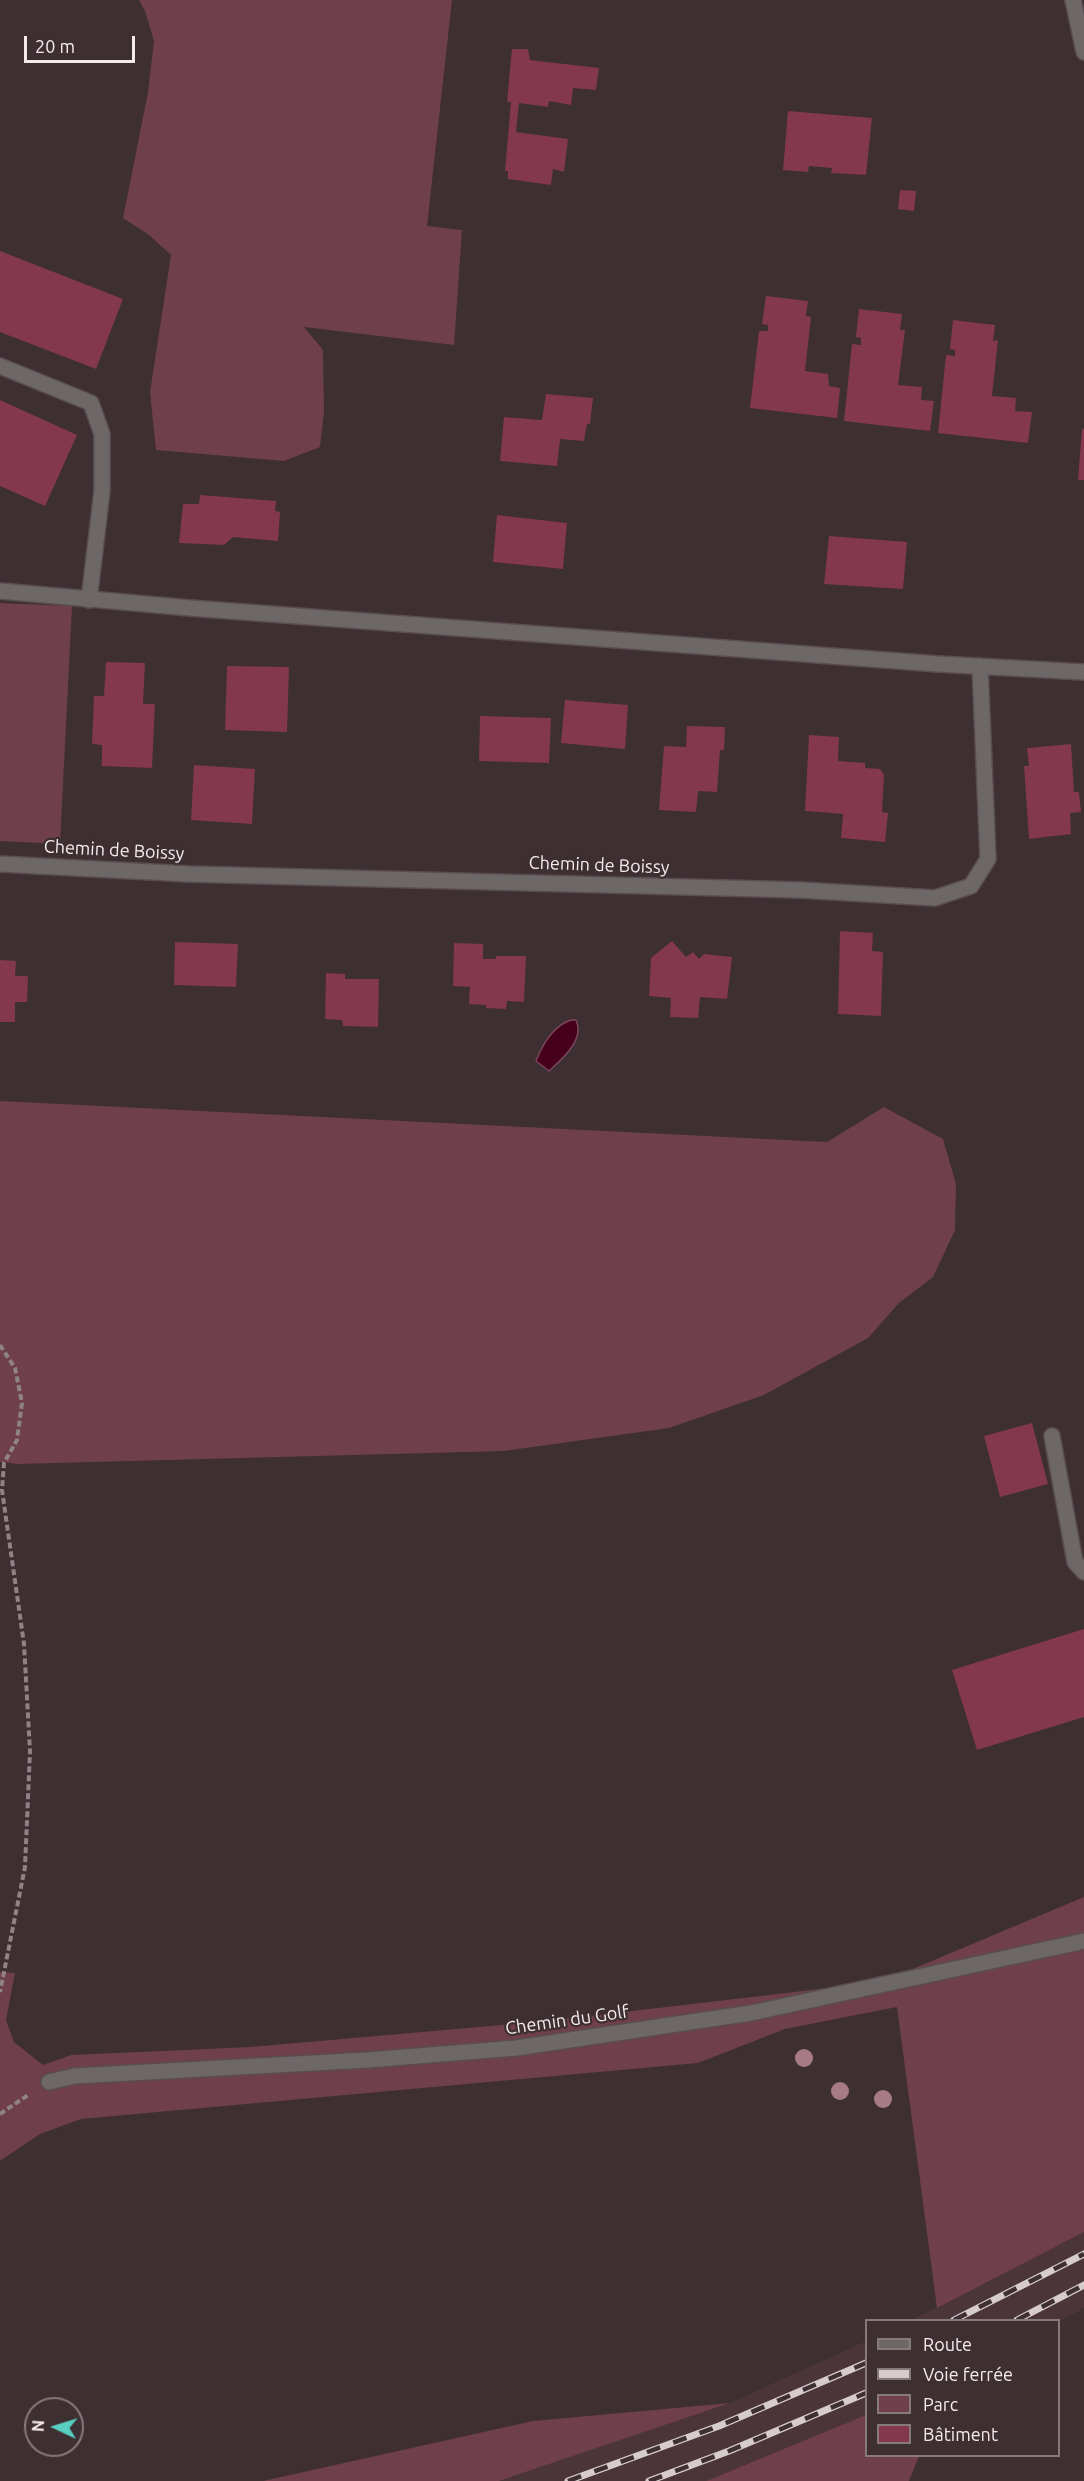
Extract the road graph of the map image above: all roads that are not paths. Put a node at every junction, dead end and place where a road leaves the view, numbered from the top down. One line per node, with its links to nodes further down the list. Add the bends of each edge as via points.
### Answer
1 (1072, 0): 2 (street)
2 (1084, 52)
3 (0, 366): 5 (street, via 91,403 102,434 102,491)
4 (0, 591): 5 (street)
5 (89, 600): 6 (street)
6 (980, 666): 7 (street); 8 (street, Chemin de Boissy, via 988,859 971,886 934,898 800,890 189,874)
7 (1084, 672)
8 (0, 864)
9 (1052, 1436): 10 (street, via 1075,1562)
10 (1084, 1572)
11 (1084, 1941): 12 (street, Chemin du Golf, via 751,2013 516,2048 74,2076)
12 (49, 2082)

